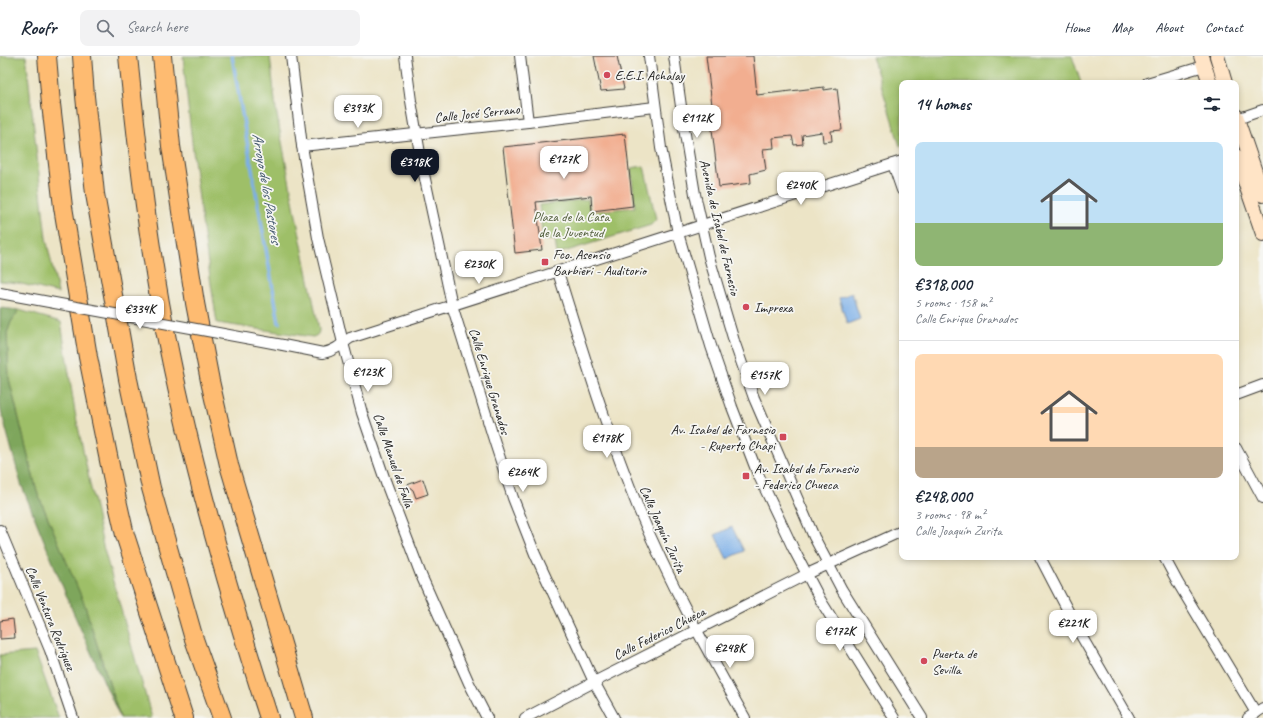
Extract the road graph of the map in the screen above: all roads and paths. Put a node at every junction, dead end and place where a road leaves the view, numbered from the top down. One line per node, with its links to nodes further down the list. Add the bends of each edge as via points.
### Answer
1 (47, 56): 38 (highway, via 64,214 88,357)
2 (82, 56): 50 (highway, via 95,194 128,379 151,488 194,639)
3 (128, 56): 51 (highway, via 138,159 169,349 199,480 240,629)
4 (162, 56): 46 (highway, via 171,146 210,381 229,465)
5 (290, 56): 21 (street, Calle Manuel de Falla)
6 (405, 56): 20 (street, Calle Enrique Granados)
7 (520, 56): 18 (street)
8 (649, 56): 15 (street)
9 (674, 56): 25 (street, Avenida de Isabel de Farnesio, via 695,194)
10 (1217, 56): 14 (street)
11 (1203, 61): 12 (street); 13 (street)
12 (1155, 80)
13 (1209, 80)
14 (1224, 80)
15 (655, 107): 18 (street, Calle José Serrano); 26 (street)
16 (1263, 110): 17 (street)
17 (1239, 116)
18 (528, 122): 20 (street, Calle José Serrano)
19 (1239, 126): 24 (street)
20 (416, 134): 21 (street, Calle José Serrano); 30 (street, Calle Enrique Granados)
21 (302, 146): 31 (street, Calle Manuel de Falla, via 318,238)
22 (898, 163): 25 (street)
23 (1239, 165): 27 (street)
24 (1263, 195)
25 (703, 226): 26 (street); 41 (street, Avenida de Isabel de Farnesio, via 709,257 727,318 754,398)
26 (678, 233): 28 (street); 42 (street, via 732,407 757,472)
27 (1263, 234)
28 (558, 272): 30 (street); 43 (street, Calle Joaquín Zurita, via 618,458 666,571)
29 (0, 293): 31 (street, bridge, via 323,353 336,349)
30 (452, 305): 31 (street, via 350,338); 44 (street, Calle Enrique Granados, via 513,498 535,554)
31 (343, 343): 52 (street, Calle Manuel de Falla, via 362,413 421,575)
32 (1263, 385): 33 (street)
33 (1239, 394)
34 (1239, 454): 35 (street)
35 (1263, 498)
36 (0, 530): 47 (street, Calle Ventura Rodríguez, via 50,650)
37 (899, 531): 41 (street, Calle Federico Chueca)
38 (125, 535): 48 (highway, via 131,577); 49 (highway)
39 (1042, 560): 58 (street, via 1079,632)
40 (1166, 560): 45 (street)
41 (828, 565): 42 (street, Calle Federico Chueca); 57 (street, Avenida de Isabel de Farnesio)
42 (807, 574): 43 (street, Calle Federico Chueca); 56 (street)
43 (696, 630): 44 (street, Calle Federico Chueca); 55 (street, Calle Joaquín Zurita)
44 (594, 682): 53 (street, Calle Federico Chueca); 54 (street, Calle Enrique Granados)
45 (1256, 713)
46 (303, 714)
47 (73, 718)
48 (171, 718)
49 (184, 718)
50 (222, 718)
51 (269, 718)
52 (487, 718)
53 (525, 718)
54 (614, 718)
55 (745, 718)
56 (894, 718)
57 (922, 718)
58 (1129, 718)

